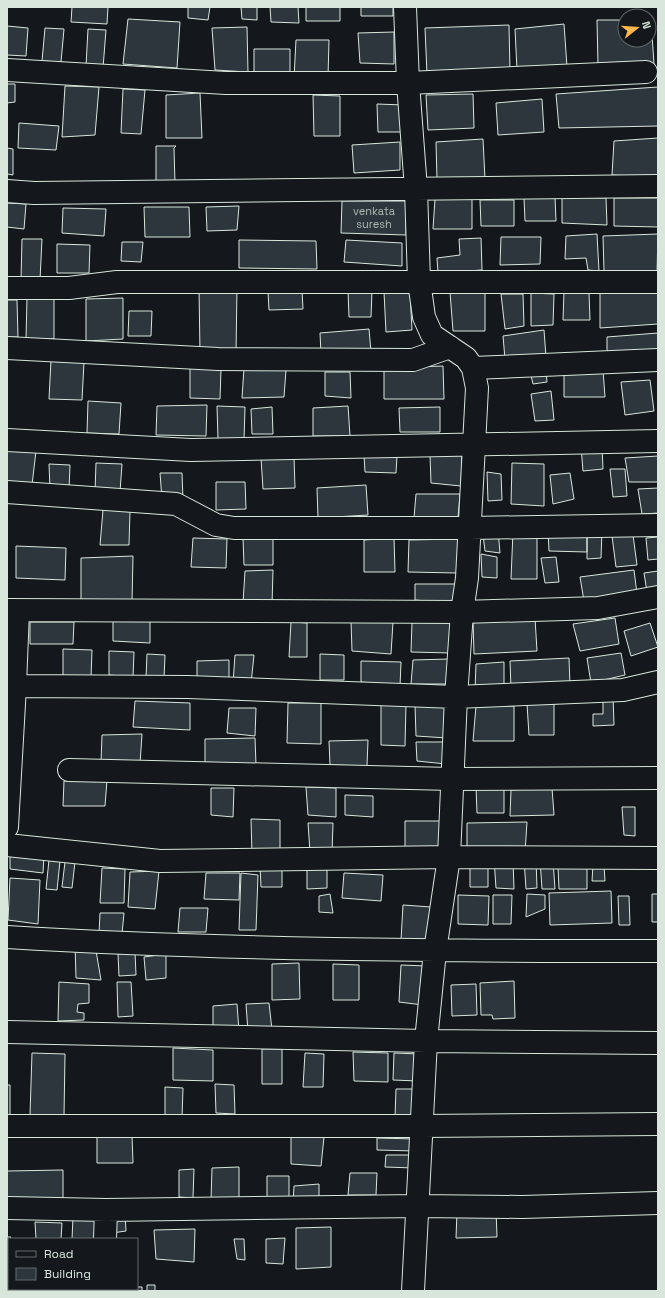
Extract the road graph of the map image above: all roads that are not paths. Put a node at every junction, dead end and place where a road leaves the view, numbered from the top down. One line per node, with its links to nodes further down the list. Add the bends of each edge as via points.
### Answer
1 (405, 7): 4 (street)
2 (7, 70): 4 (street, via 226,84)
3 (646, 72): 4 (street)
4 (408, 83): 6 (street)
5 (658, 186): 6 (street)
6 (416, 189): 7 (street, via 34,193); 8 (street)
7 (7, 190)
8 (419, 281): 9 (street); 10 (street, via 117,282 69,288); 11 (street, via 424,317 432,335)
9 (658, 282)
10 (7, 288)
11 (450, 347): 12 (street, via 413,360 218,360); 14 (street, via 466,358)
12 (7, 348)
13 (658, 360): 14 (street)
14 (473, 368): 17 (street, via 477,388)
15 (7, 440): 17 (street, via 191,450)
16 (658, 441): 17 (street)
17 (474, 444): 20 (street)
18 (7, 492): 20 (street, via 176,504 216,525 234,528)
19 (658, 525): 20 (street)
20 (470, 528): 23 (street)
21 (658, 597): 23 (street, via 598,608)
22 (12, 610): 23 (street); 25 (street)
23 (462, 612): 26 (street)
24 (658, 682): 26 (street, via 624,690)
25 (16, 686): 26 (street, via 188,687); 27 (street)
26 (456, 697): 30 (street)
27 (10, 722): 31 (street)
28 (69, 770): 30 (street)
29 (658, 778): 30 (street)
30 (452, 779): 33 (street)
31 (7, 827)
32 (7, 845): 33 (street, via 160,862)
33 (449, 857): 34 (street); 36 (street)
34 (658, 858)
35 (7, 937): 36 (street, via 124,944)
36 (435, 951): 37 (street); 39 (street)
37 (658, 951)
38 (7, 1032): 39 (street)
39 (426, 1041): 40 (street); 43 (street)
40 (658, 1043)
41 (658, 1124): 43 (street)
42 (7, 1126): 43 (street)
43 (422, 1126): 45 (street)
44 (658, 1203): 45 (street, via 522,1207)
45 (418, 1206): 47 (street); 49 (street)
46 (7, 1208): 47 (street)
47 (106, 1210): 48 (street)
48 (105, 1238)
49 (413, 1291)

